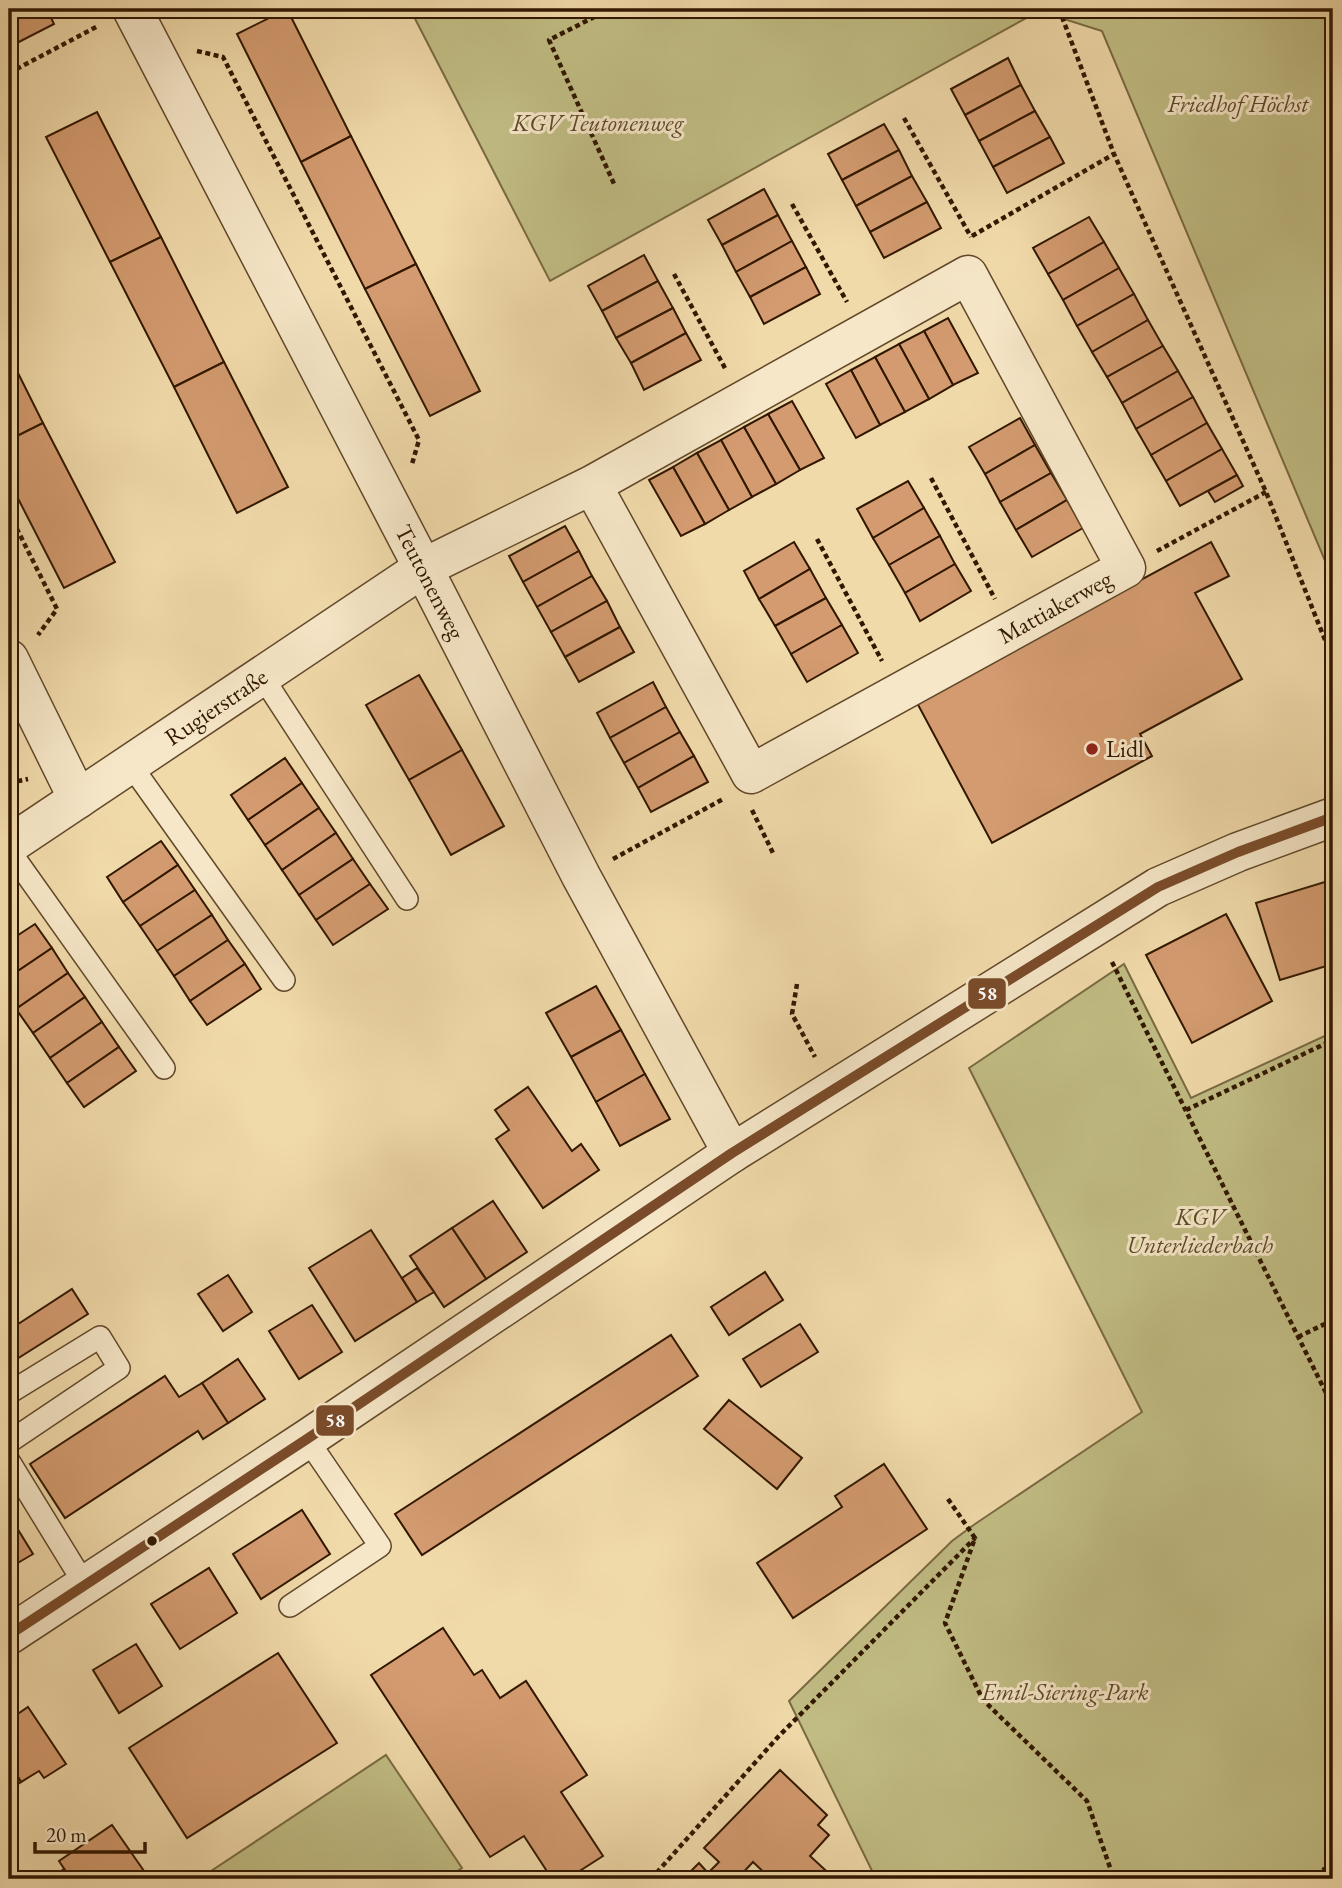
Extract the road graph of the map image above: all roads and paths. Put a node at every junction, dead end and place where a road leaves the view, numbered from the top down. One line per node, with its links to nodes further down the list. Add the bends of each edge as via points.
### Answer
1 (610, 9): 7 (path, via 549,40)
2 (1059, 9): 6 (path)
3 (129, 24): 4 (path); 18 (street, Teutonenweg); 18 (path, via 223,57 419,440)
4 (9, 73)
5 (904, 118): 9 (path)
6 (1114, 154): 9 (path); 16 (path)
7 (615, 186)
8 (792, 204): 12 (path)
9 (971, 237): 11 (path)
10 (674, 274): 13 (path)
11 (968, 275): 12 (street); 21 (street, Mattiakerweg)
12 (865, 333): 13 (street)
13 (743, 401): 15 (street)
14 (931, 478): 22 (path)
15 (592, 485): 20 (street); 28 (street)
16 (1266, 492): 21 (path); 23 (path)
17 (9, 513): 24 (path, via 57,608)
18 (398, 520): 20 (street, Teutonenweg)
19 (817, 540): 26 (path)
20 (423, 568): 25 (street, Rugierstraße); 32 (street, Teutonenweg)
21 (1126, 568): 22 (street, Mattiakerweg)
22 (1012, 631): 26 (street, Mattiakerweg)
23 (1333, 660)
24 (11, 663): 29 (street)
25 (262, 676): 27 (street, Rugierstraße); 33 (lane)
26 (899, 692): 28 (street, Mattiakerweg)
27 (130, 764): 29 (street, Rugierstraße); 35 (lane)
28 (751, 774): 32 (path, via 730,795)
29 (78, 799): 31 (street, Rugierstraße)
30 (1333, 817): 39 (street, via 1158,887)
31 (9, 848): 38 (lane)
32 (581, 876): 41 (street, Teutonenweg)
33 (407, 899)
34 (1112, 962): 40 (path)
35 (284, 980)
36 (797, 984): 39 (path, via 792,1014)
37 (1333, 1040): 40 (path)
38 (164, 1068)
39 (833, 1090): 41 (street)
40 (1186, 1110): 43 (path)
41 (732, 1153): 46 (street)
42 (1333, 1320): 43 (path)
43 (1298, 1337): 45 (path)
44 (9, 1393): 47 (lane, via 100,1337 119,1368)
45 (1333, 1407)
46 (307, 1439): 51 (street); 52 (lane, via 380,1546)
47 (9, 1443)
48 (9, 1461): 51 (lane)
49 (948, 1499): 50 (path)
50 (975, 1538): 55 (path, via 778,1737); 56 (path, via 945,1623 983,1700 1087,1801)
51 (85, 1585): 53 (street)
52 (290, 1605)
53 (9, 1635)
54 (1333, 1864): 57 (path)
55 (651, 1879)
56 (1114, 1879)
57 (1308, 1879)

